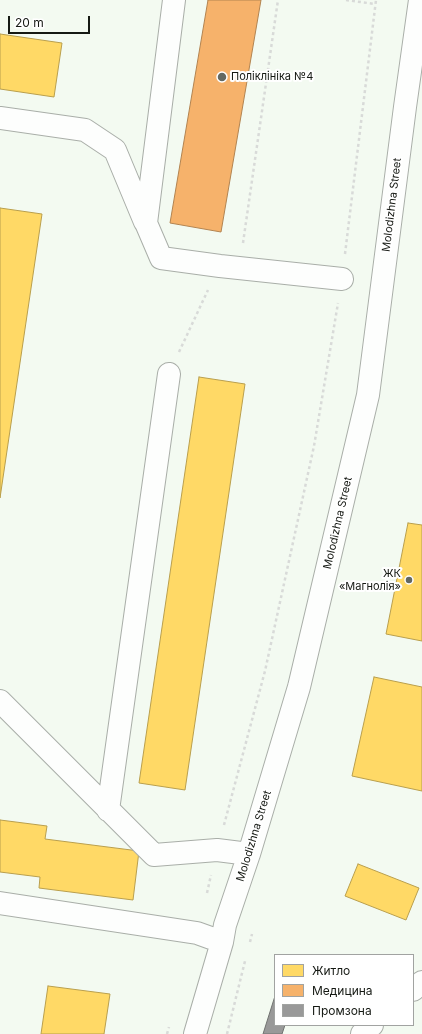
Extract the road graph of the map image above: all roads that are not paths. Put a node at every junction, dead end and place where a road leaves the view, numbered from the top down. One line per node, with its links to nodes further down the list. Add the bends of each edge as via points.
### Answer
1 (174, 0): 4 (street)
2 (420, 0): 9 (street, Molodizhna Street, via 368,395 299,687)
3 (0, 118): 4 (street, via 86,130 116,150)
4 (146, 223): 5 (street, via 161,258)
5 (342, 279)
6 (169, 374): 8 (street)
7 (0, 702): 8 (street)
8 (108, 810): 9 (street, via 154,855 217,850)
9 (249, 854): 11 (street, Molodizhna Street, via 225,925)
10 (0, 903): 11 (street, via 197,932)
11 (222, 942): 15 (street, Molodizhna Street)
12 (422, 982): 13 (street)
13 (414, 989)
14 (371, 1026): 16 (street)
15 (196, 1034)
16 (362, 1034)

